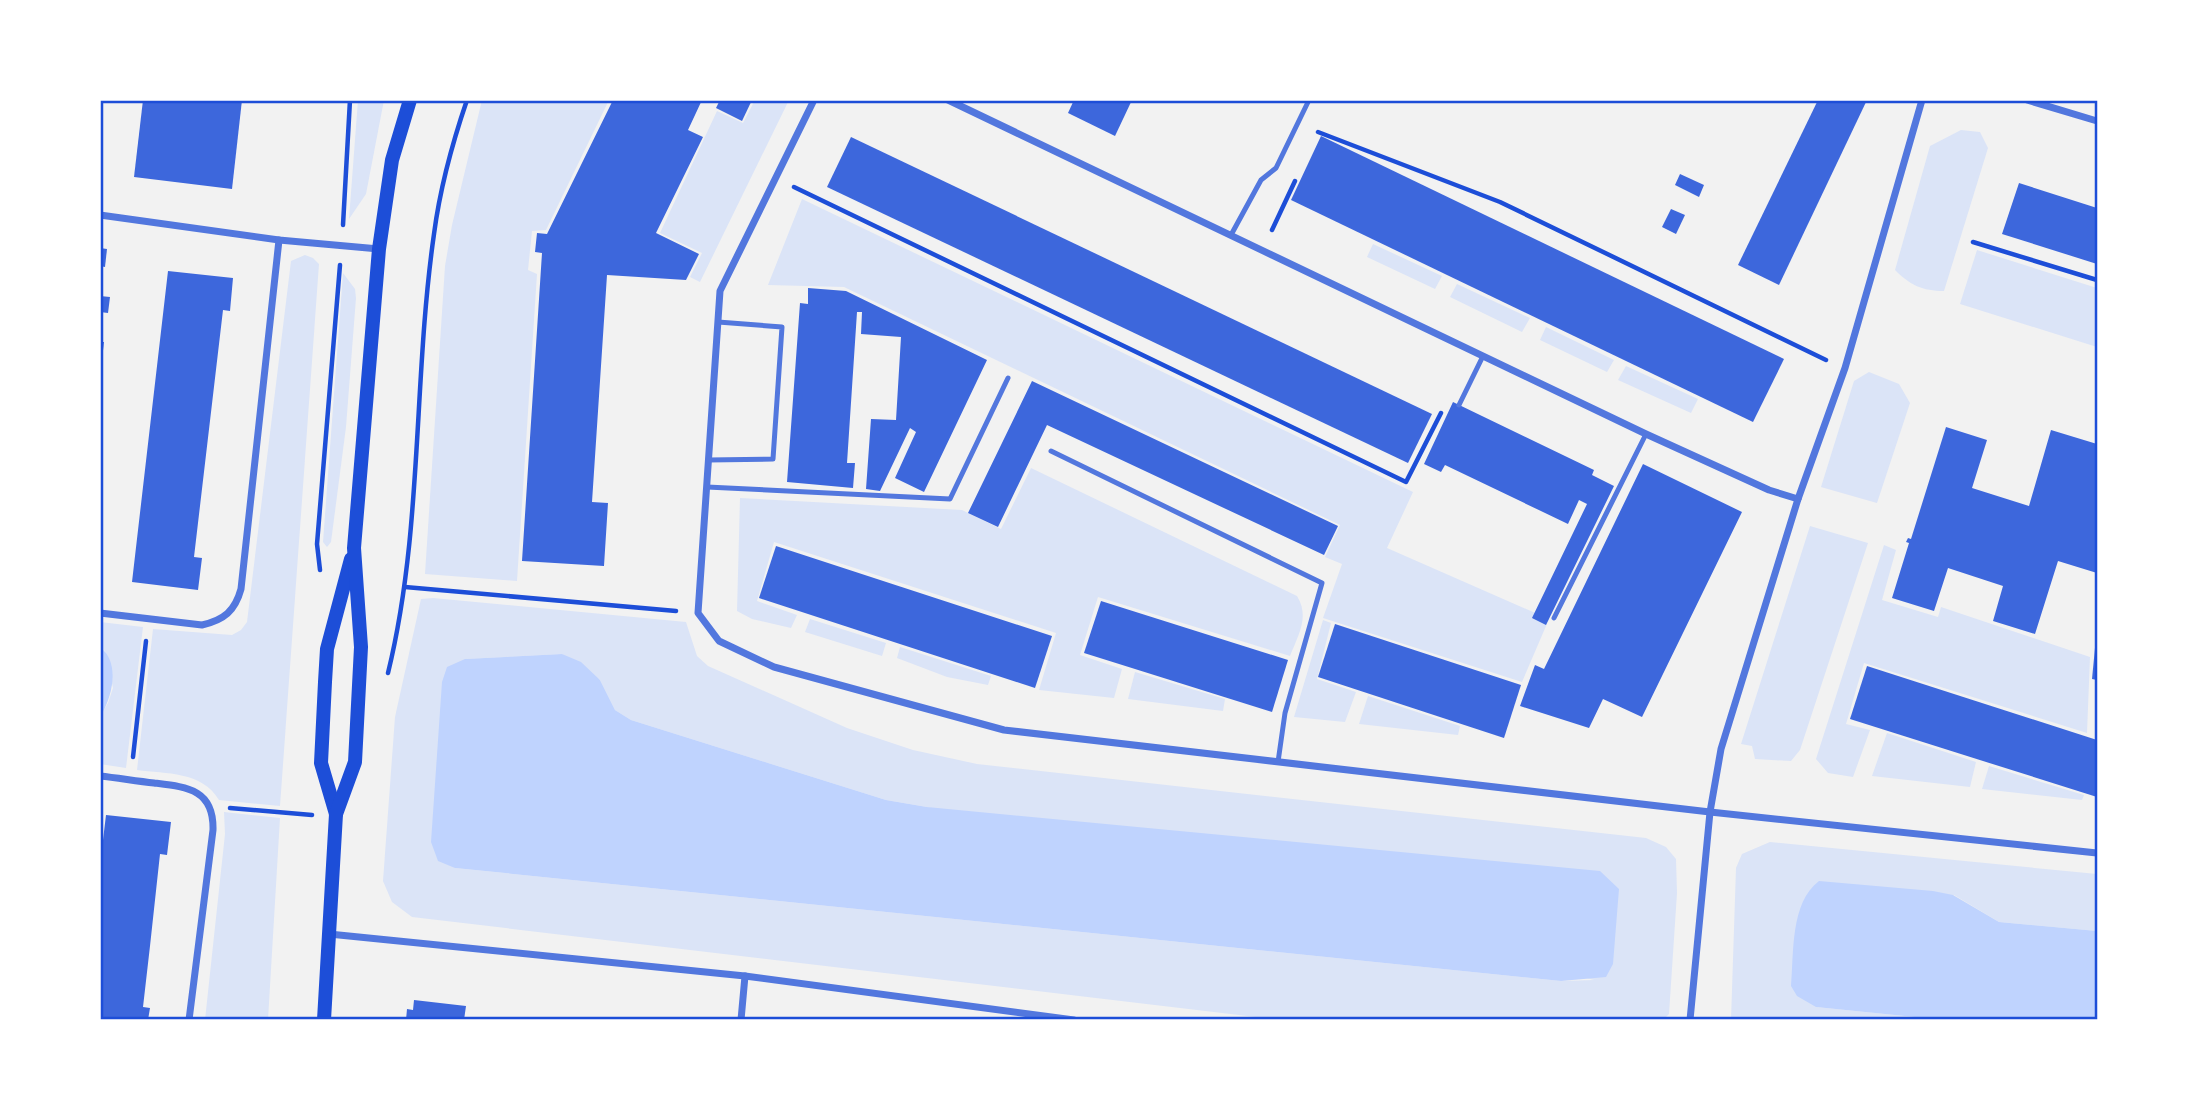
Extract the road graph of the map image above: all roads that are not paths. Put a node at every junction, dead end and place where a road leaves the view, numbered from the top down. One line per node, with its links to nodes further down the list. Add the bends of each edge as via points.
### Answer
1 (410, 100): 11 (main road, via 393,160)
2 (814, 100): 12 (street, via 720,291)
3 (948, 100): 9 (street)
4 (1310, 100): 9 (lane, via 1276,168 1261,180)
5 (1922, 100): 20 (street, via 1844,368)
6 (2027, 100): 7 (street)
7 (2097, 121)
8 (100, 215): 10 (street)
9 (1231, 235): 13 (street)
10 (279, 240): 11 (street); 22 (street, via 237,603 217,622 202,625)
11 (379, 249): 21 (main road)
12 (718, 322): 18 (street); 18 (lane, via 782,327 779,380 773,459)
13 (1483, 356): 15 (lane); 16 (street)
14 (1008, 378): 19 (lane, via 950,499)
15 (1460, 405)
16 (1646, 434): 20 (street); 23 (lane)
17 (1051, 452): 24 (lane, via 1322,583 1285,713)
18 (708, 460): 19 (street)
19 (707, 487): 24 (street, via 698,613 719,641 774,667 1004,730)
20 (1798, 499): 26 (street, via 1721,749)
21 (355, 548): 27 (main road, via 361,648 355,762); 27 (main road, via 327,649 321,763)
22 (100, 613)
23 (1554, 618)
24 (1278, 762): 26 (street)
25 (100, 776): 31 (street, via 187,787 209,806 213,830)
26 (1710, 812): 28 (street); 35 (street)
27 (336, 816): 29 (main road)
28 (2097, 853)
29 (329, 934): 30 (street); 32 (main road)
30 (745, 976): 33 (street); 34 (street)
31 (189, 1020)
32 (324, 1020)
33 (741, 1020)
34 (1074, 1020)
35 (1690, 1020)

